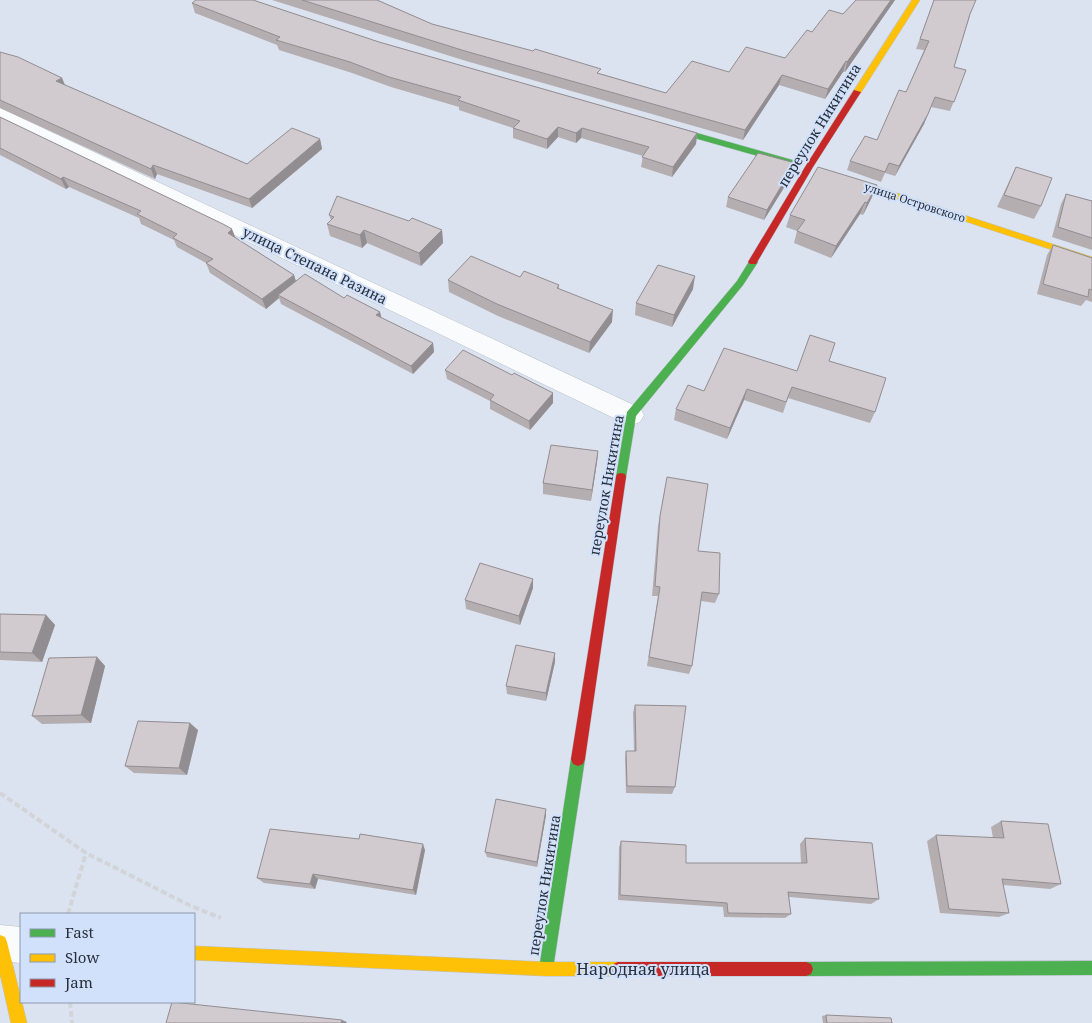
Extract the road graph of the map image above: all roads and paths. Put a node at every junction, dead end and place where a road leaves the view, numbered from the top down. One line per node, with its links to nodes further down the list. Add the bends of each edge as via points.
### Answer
1 (916, 0): 4 (street, переулок Никитина)
2 (0, 114): 6 (street, улица Степана Разина)
3 (647, 122): 4 (street, улица Островского)
4 (818, 171): 5 (street, улица Островского); 6 (street, переулок Никитина, via 740,284)
5 (1092, 260)
6 (631, 415): 14 (street, переулок Никитина)
7 (0, 793): 8 (path)
8 (86, 853): 9 (path); 10 (path)
9 (68, 913)
10 (224, 919)
11 (7, 943): 16 (street)
12 (195, 953): 14 (street, Народная улица)
13 (1092, 968): 14 (street, Народная улица)
14 (546, 969)
15 (70, 1003): 17 (path)
16 (19, 1023)
17 (72, 1023)

